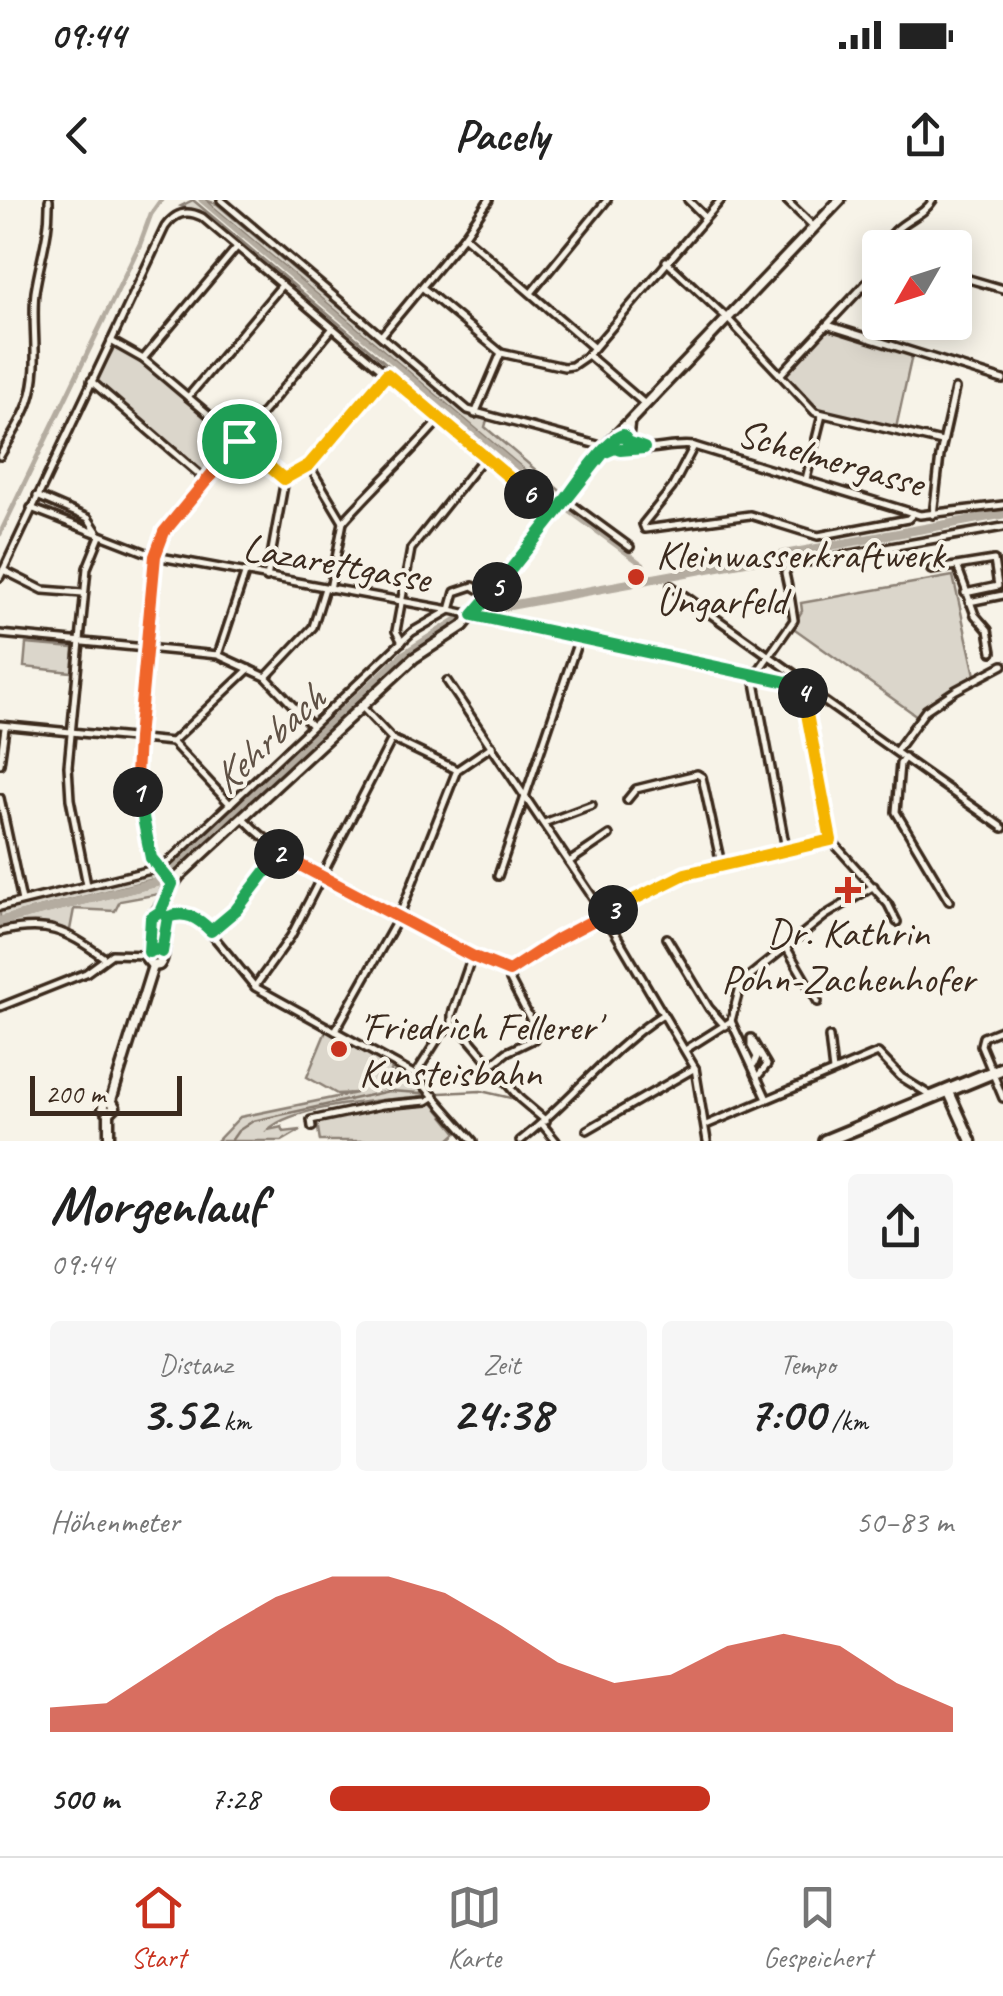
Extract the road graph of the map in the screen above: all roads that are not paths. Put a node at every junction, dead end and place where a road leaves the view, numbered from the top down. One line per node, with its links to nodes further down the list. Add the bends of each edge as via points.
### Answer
1 (49, 200): 45 (street, via 48,243 32,316 33,388)
2 (221, 200): 25 (street)
3 (489, 200): 13 (street)
4 (607, 200): 21 (street)
5 (688, 200): 10 (street)
6 (720, 200): 10 (street)
7 (786, 200): 11 (street)
8 (840, 200): 11 (street)
9 (934, 200): 12 (street)
10 (705, 217): 15 (street)
11 (814, 227): 22 (street)
12 (894, 230)
13 (464, 236): 18 (street); 21 (street)
14 (237, 247): 17 (street); 26 (street, via 202,216 185,212 171,218); 30 (street)
15 (666, 261): 22 (street); 27 (street)
16 (972, 280): 20 (street)
17 (282, 285): 24 (street); 36 (street)
18 (423, 288): 25 (street); 28 (street)
19 (862, 288): 23 (street)
20 (1003, 289)
21 (530, 294): 27 (street)
22 (728, 319): 32 (street); 37 (street)
23 (827, 325): 32 (street); 33 (street)
24 (332, 329): 31 (street); 41 (street)
25 (381, 336): 38 (street)
26 (110, 340): 30 (street); 34 (street)
27 (594, 348): 29 (street)
28 (501, 352): 29 (street, via 564,368); 38 (street)
29 (588, 355): 37 (street)
30 (143, 359): 36 (street)
31 (387, 374): 40 (street); 47 (street)
32 (780, 376): 39 (street)
33 (1003, 380)
34 (91, 381): 49 (street); 51 (street)
35 (954, 389): 42 (street)
36 (188, 397): 41 (street)
37 (647, 406): 43 (street)
38 (475, 414): 43 (street)
39 (822, 416): 42 (street); 50 (street)
40 (440, 418): 46 (street); 58 (street)
41 (239, 441): 48 (street); 49 (street)
42 (942, 442): 57 (street)
43 (617, 444): 44 (street, Schelmergasse, via 639,450); 52 (street)
44 (694, 446): 50 (street, Schelmergasse); 55 (street, via 645,529 750,515 818,536)
45 (0, 456)
46 (486, 456): 56 (street); 74 (street, via 416,540)
47 (309, 465): 48 (street); 58 (street)
48 (284, 479): 67 (street)
49 (206, 480): 62 (street, via 164,532)
50 (806, 480): 55 (street, Schelmergasse)
51 (37, 496): 54 (street); 60 (street, Lazarettgasse, via 88,518)
52 (566, 500): 56 (street); 61 (street)
53 (1003, 505): 57 (street, Schelmergasse)
54 (32, 508): 60 (street, Lazarettgasse); 65 (street)
55 (914, 513): 57 (street, Schelmergasse)
56 (555, 514): 73 (street)
57 (932, 515)
58 (344, 522): 69 (street)
59 (1003, 526): 85 (street, via 790,565 794,620)
60 (100, 536): 62 (street, Lazarettgasse); 71 (street)
61 (630, 547)
62 (155, 556): 66 (street, Lazarettgasse); 82 (street)
63 (958, 567): 64 (street); 70 (street); 70 (street, via 994,560 998,586)
64 (930, 570)
65 (2, 574): 71 (street, via 43,590)
66 (245, 574): 67 (street, Lazarettgasse); 84 (street)
67 (267, 578): 69 (street, Lazarettgasse)
68 (671, 586): 85 (street)
69 (328, 588): 74 (street, Lazarettgasse); 89 (street, via 313,627)
70 (964, 592): 75 (street)
71 (83, 594): 80 (street)
72 (1003, 595): 75 (street)
73 (490, 596): 76 (street, via 474,586 456,592); 77 (street)
74 (402, 601): 76 (street, Lazarettgasse); 81 (street, via 396,632)
75 (969, 602): 83 (street, via 988,630)
76 (450, 610): 77 (street, Lazarettgasse); 81 (street)
77 (473, 615): 79 (street, Lazarettgasse); 92 (street)
78 (0, 634): 80 (street)
79 (579, 638): 88 (street, Lazarettgasse); 104 (street)
80 (78, 642): 82 (street); 95 (street)
81 (402, 642): 94 (street)
82 (147, 648): 84 (street); 96 (street)
83 (992, 652)
84 (218, 655): 87 (street)
85 (768, 655): 88 (street); 91 (street)
86 (1003, 665): 100 (street, via 926,710)
87 (248, 669): 89 (street); 98 (street)
88 (754, 676): 91 (street, Lazarettgasse); 114 (street)
89 (266, 677): 94 (street)
90 (447, 681): 99 (street)
91 (801, 685): 100 (street); 113 (street)
92 (361, 706): 97 (street); 109 (street)
93 (2, 726): 95 (street); 102 (street)
94 (312, 726): 107 (street)
95 (71, 733): 96 (street); 121 (street, via 70,799)
96 (138, 738): 98 (street); 119 (street, via 136,777 151,858)
97 (392, 739): 103 (street); 120 (street)
98 (172, 742): 107 (street)
99 (492, 746): 103 (street); 104 (street)
100 (896, 751): 101 (street)
101 (904, 757): 111 (street); 124 (street, via 896,812)
102 (0, 764)
103 (457, 770): 128 (street)
104 (526, 796): 110 (street); 118 (street)
105 (0, 798): 123 (street)
106 (627, 800): 117 (street, via 636,789 702,777)
107 (230, 804): 119 (street)
108 (592, 806): 110 (street)
109 (242, 816): 115 (street); 119 (street)
110 (544, 823): 116 (street)
111 (1003, 828)
112 (609, 835): 116 (street)
113 (831, 840): 114 (street); 122 (street)
114 (786, 849): 117 (street)
115 (280, 852): 120 (street); 130 (street, via 236,910)
116 (569, 862): 127 (street)
117 (721, 864): 127 (street)
118 (498, 876)
119 (165, 877): 121 (street); 126 (street)
120 (322, 877): 128 (street); 140 (street)
121 (87, 885): 123 (street)
122 (874, 886): 129 (street); 133 (street)
123 (22, 901): 125 (street)
124 (949, 901)
125 (0, 907)
126 (164, 914): 130 (street, via 192,916); 134 (street); 135 (street, via 151,918)
127 (604, 914): 139 (street); 143 (street)
128 (399, 917): 136 (street); 147 (street)
129 (897, 922)
130 (211, 931): 140 (street)
131 (0, 932): 137 (street, via 58,929)
132 (666, 938): 144 (street, via 709,1008)
133 (786, 947): 141 (street); 144 (street, via 742,983)
134 (162, 952): 135 (street); 138 (street, via 164,961)
135 (148, 954): 137 (street); 138 (street)
136 (472, 956): 139 (street); 145 (street)
137 (104, 958): 142 (street, via 82,974)
138 (153, 966): 166 (street, via 111,1100 103,1104)
139 (509, 971): 151 (street, via 536,1030 534,1039)
140 (255, 987): 147 (street)
141 (818, 1002)
142 (0, 1007)
143 (664, 1014): 149 (street); 162 (street)
144 (728, 1023): 149 (street); 150 (street)
145 (452, 1024): 151 (street); 155 (street)
146 (1003, 1029): 153 (street, via 983,1037 981,1045)
147 (336, 1032): 155 (street)
148 (829, 1038): 154 (street)
149 (684, 1050): 152 (street)
150 (754, 1064): 156 (street); 156 (street, via 751,1038 767,1065)
151 (491, 1065): 162 (street)
152 (695, 1068): 163 (street); 165 (street)
153 (997, 1070): 157 (main road); 160 (street)
154 (834, 1071): 159 (street, via 878,1052); 161 (street)
155 (414, 1075): 158 (street)
156 (758, 1076): 161 (street)
157 (948, 1090): 159 (main road); 172 (street)
158 (434, 1096): 164 (street, via 311,1120); 167 (street)
159 (932, 1096): 171 (main road)
160 (1003, 1098)
161 (767, 1099): 163 (street)
162 (544, 1122): 168 (street); 169 (street)
163 (705, 1125): 170 (street)
164 (312, 1127)
165 (586, 1130)
166 (109, 1141)
167 (474, 1141)
168 (520, 1141)
169 (556, 1141)
170 (708, 1141)
171 (825, 1141)
172 (971, 1141)

